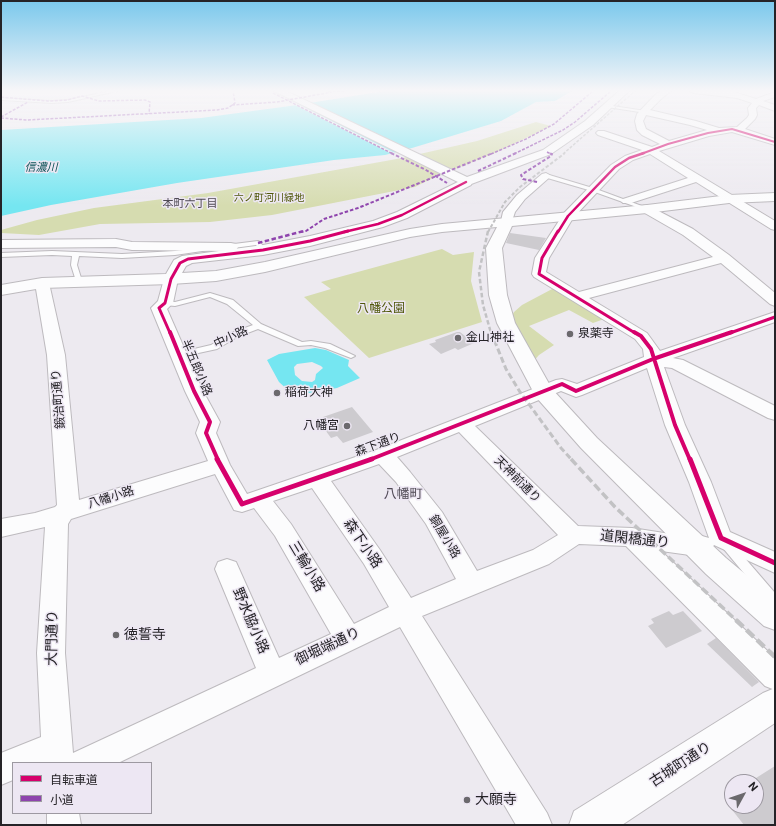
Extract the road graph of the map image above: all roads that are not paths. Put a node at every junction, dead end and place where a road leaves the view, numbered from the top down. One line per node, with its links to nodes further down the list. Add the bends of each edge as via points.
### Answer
1 (358, 130): 13 (street)
2 (580, 130): 13 (street, via 547,152)
3 (642, 130): 9 (street, via 651,137)
4 (712, 130): 6 (street)
5 (739, 130): 6 (street); 8 (street)
6 (719, 132): 9 (street)
7 (602, 134): 10 (street)
8 (775, 142)
9 (668, 144): 10 (street)
10 (649, 149): 12 (street); 14 (street, via 615,167)
11 (546, 176): 14 (lane); 20 (street, via 521,197 509,212)
12 (695, 179): 16 (street); 17 (street)
13 (463, 181): 24 (street, via 402,215 378,224)
14 (594, 190): 17 (lane); 19 (street)
15 (775, 197): 16 (street)
16 (729, 199): 18 (street); 21 (street)
17 (627, 201): 18 (lane)
18 (647, 209): 19 (street); 27 (street, via 688,232)
19 (568, 216): 20 (street); 32 (street, via 542,258 539,274)
20 (506, 221): 28 (street, via 427,230 236,273); 40 (street, via 494,248 498,295 506,324)
21 (775, 226)
22 (1, 244): 23 (street, via 116,243 132,246)
23 (231, 247): 24 (lane, via 258,243); 25 (lane, via 122,256)
24 (262, 250): 28 (street, via 188,259 180,263)
25 (76, 254): 26 (lane); 29 (lane, via 74,264)
26 (1, 255)
27 (724, 258): 32 (street); 33 (street)
28 (171, 279): 29 (street); 34 (street, 半五郎小路)
29 (79, 281): 30 (street)
30 (42, 283): 31 (street); 47 (street, 鍛治町通り, via 57,363 68,505)
31 (1, 290)
32 (576, 297): 39 (street, via 641,336 651,349)
33 (775, 301)
34 (165, 303): 36 (lane, via 175,304 210,295 230,302); 37 (street, 半五郎小路, via 159,308)
35 (775, 317): 39 (street)
36 (258, 326): 37 (lane, 中小路, via 234,335 214,347); 38 (lane, via 301,344 327,346)
37 (180, 355): 44 (street, 半五郎小路, via 210,422 206,433)
38 (351, 356)
39 (653, 359): 40 (street, via 576,391); 41 (street, via 677,364); 51 (street, via 675,425)
40 (552, 388): 42 (street, 森下通り); 52 (street, via 589,443)
41 (775, 414)
42 (462, 424): 43 (street, 森下通り); 49 (street, 天神前通り)
43 (383, 455): 45 (street, 森下通り); 55 (street, 銅屋小路, via 434,518)
44 (220, 465): 46 (street, 森下通り, via 242,504); 47 (street, 八幡小路)
45 (317, 478): 46 (street, 森下通り); 57 (street, 森下小路, via 372,556)
46 (259, 499): 59 (street, 三輪小路, via 283,530)
47 (62, 513): 48 (street, 八幡小路, via 35,522); 63 (street, 大門通り, via 57,524 51,653)
48 (1, 528)
49 (572, 535): 50 (street, 道閑橋通り); 55 (street, 御堀端通り, via 570,539 541,558)
50 (632, 537): 52 (street, 道閑橋通り); 61 (street)
51 (721, 538): 52 (street); 53 (street); 56 (lane)
52 (697, 547): 58 (street)
53 (775, 563)
54 (227, 569): 60 (street, 野水脇小路)
55 (471, 584): 57 (street, 御堀端通り)
56 (775, 602)
57 (405, 612): 59 (street, 御堀端通り); 70 (street, 森下小路)
58 (775, 618)
59 (348, 638): 60 (street, 御堀端通り)
60 (272, 674): 65 (street, 御堀端通り)
61 (775, 677)
62 (775, 704): 71 (street, 古城町通り)
63 (57, 755): 64 (street)
64 (21, 762)
65 (86, 762)
66 (12, 764): 67 (street)
67 (1, 769)
68 (63, 814): 69 (street)
69 (64, 825)
70 (535, 825)
71 (588, 825)

